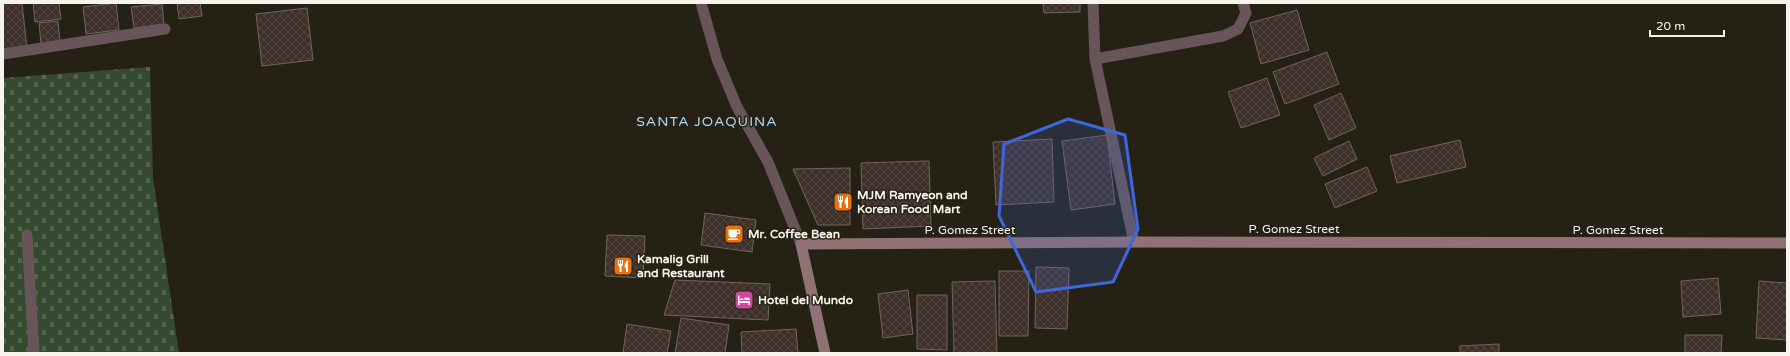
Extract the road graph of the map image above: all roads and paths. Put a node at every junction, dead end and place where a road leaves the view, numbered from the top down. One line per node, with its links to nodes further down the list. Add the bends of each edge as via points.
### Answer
1 (701, 3): 10 (street, via 716,60 737,107 768,162)
2 (1093, 3): 6 (street)
3 (1243, 3): 6 (street, via 1246,13 1238,29 1223,36)
4 (165, 28): 5 (street)
5 (3, 54)
6 (1095, 59): 8 (street)
7 (27, 235): 11 (street)
8 (1134, 242): 9 (main road, P. Gomez Street); 10 (main road, P. Gomez Street)
9 (1787, 243)
10 (801, 244): 12 (main road)
11 (34, 353)
12 (825, 353)

